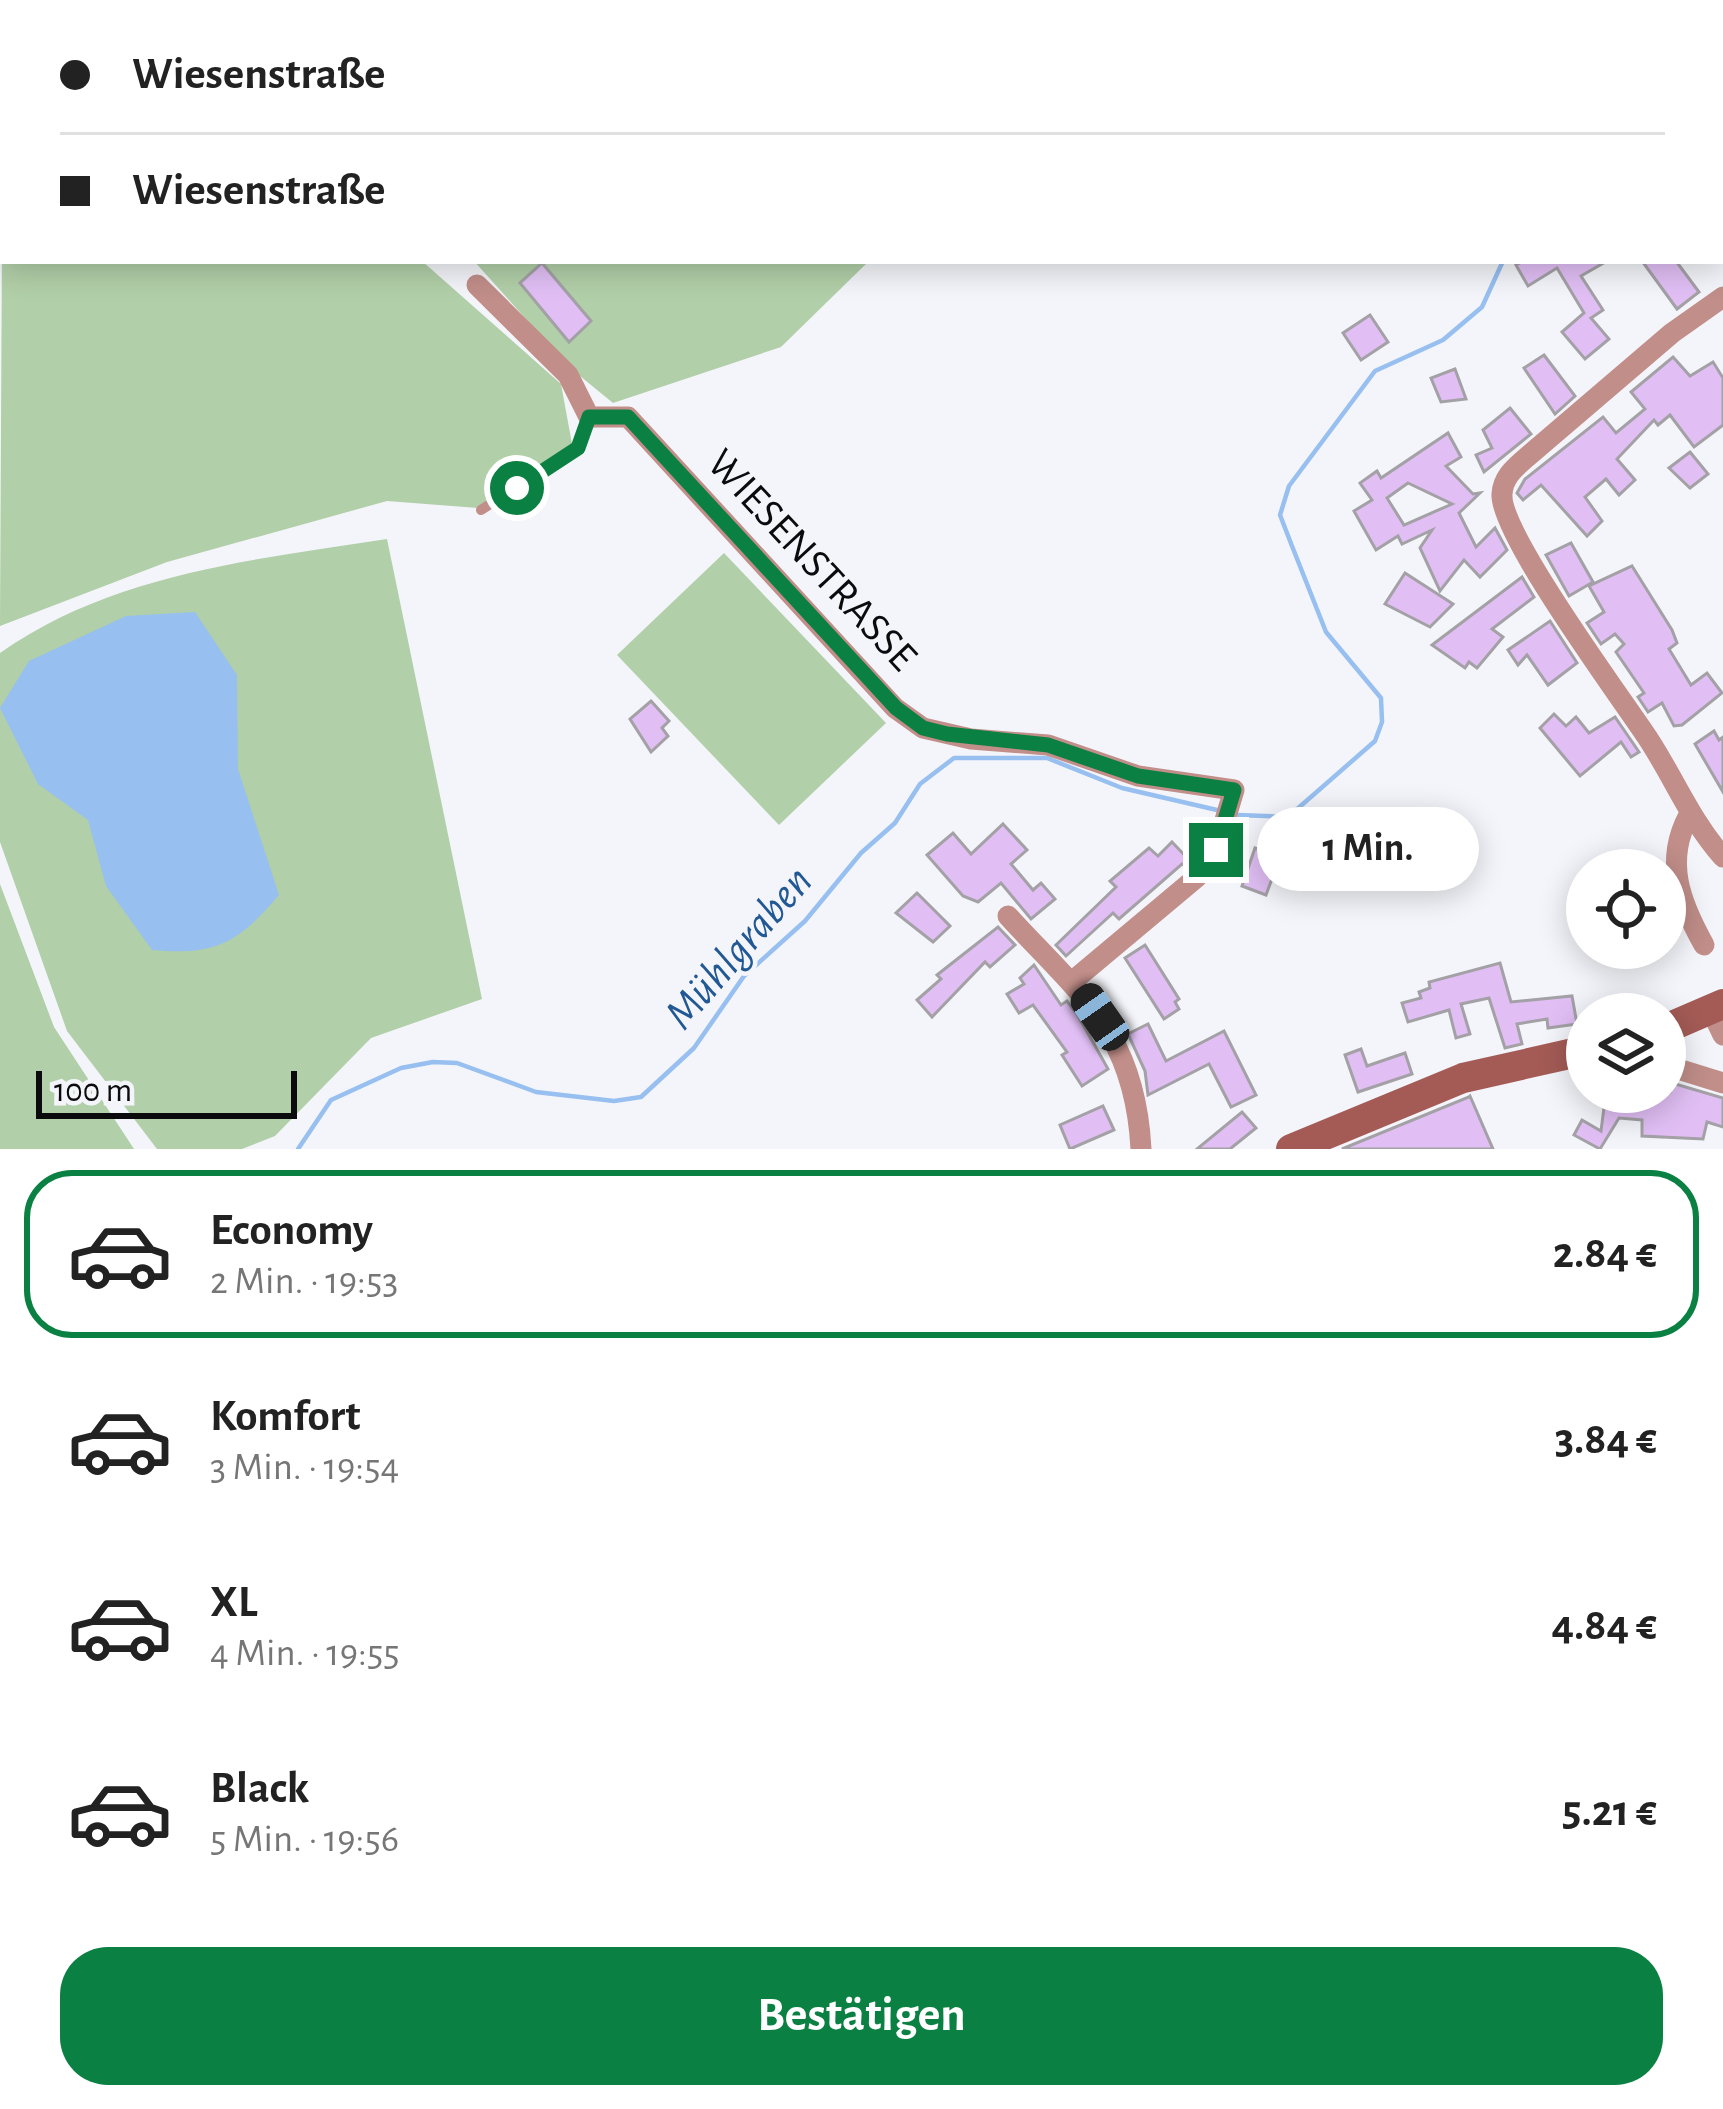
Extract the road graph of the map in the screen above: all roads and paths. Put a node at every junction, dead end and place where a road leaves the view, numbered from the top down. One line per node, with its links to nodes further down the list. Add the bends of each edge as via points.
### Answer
1 (477, 285): 3 (street, via 568,375)
2 (1723, 297): 5 (street, via 1527,457 1502,494 1553,598)
3 (589, 417): 4 (lane, via 578,448); 10 (street, WIESENSTRASSE, via 628,417 923,728 1048,745 1138,776 1234,790 1216,850 1197,877)
4 (481, 510)
5 (1689, 815): 6 (street); 9 (street, via 1678,834 1676,872)
6 (1715, 833): 7 (street)
7 (1723, 857)
8 (1009, 916): 10 (street)
9 (1704, 945)
10 (1074, 980): 16 (street, via 1125,1061)
11 (1719, 1016): 12 (street)
12 (1686, 1024)
13 (1566, 1055): 17 (street, via 1463,1078)
14 (1686, 1072): 15 (street)
15 (1723, 1083)
16 (1141, 1149)
17 (1291, 1149)

